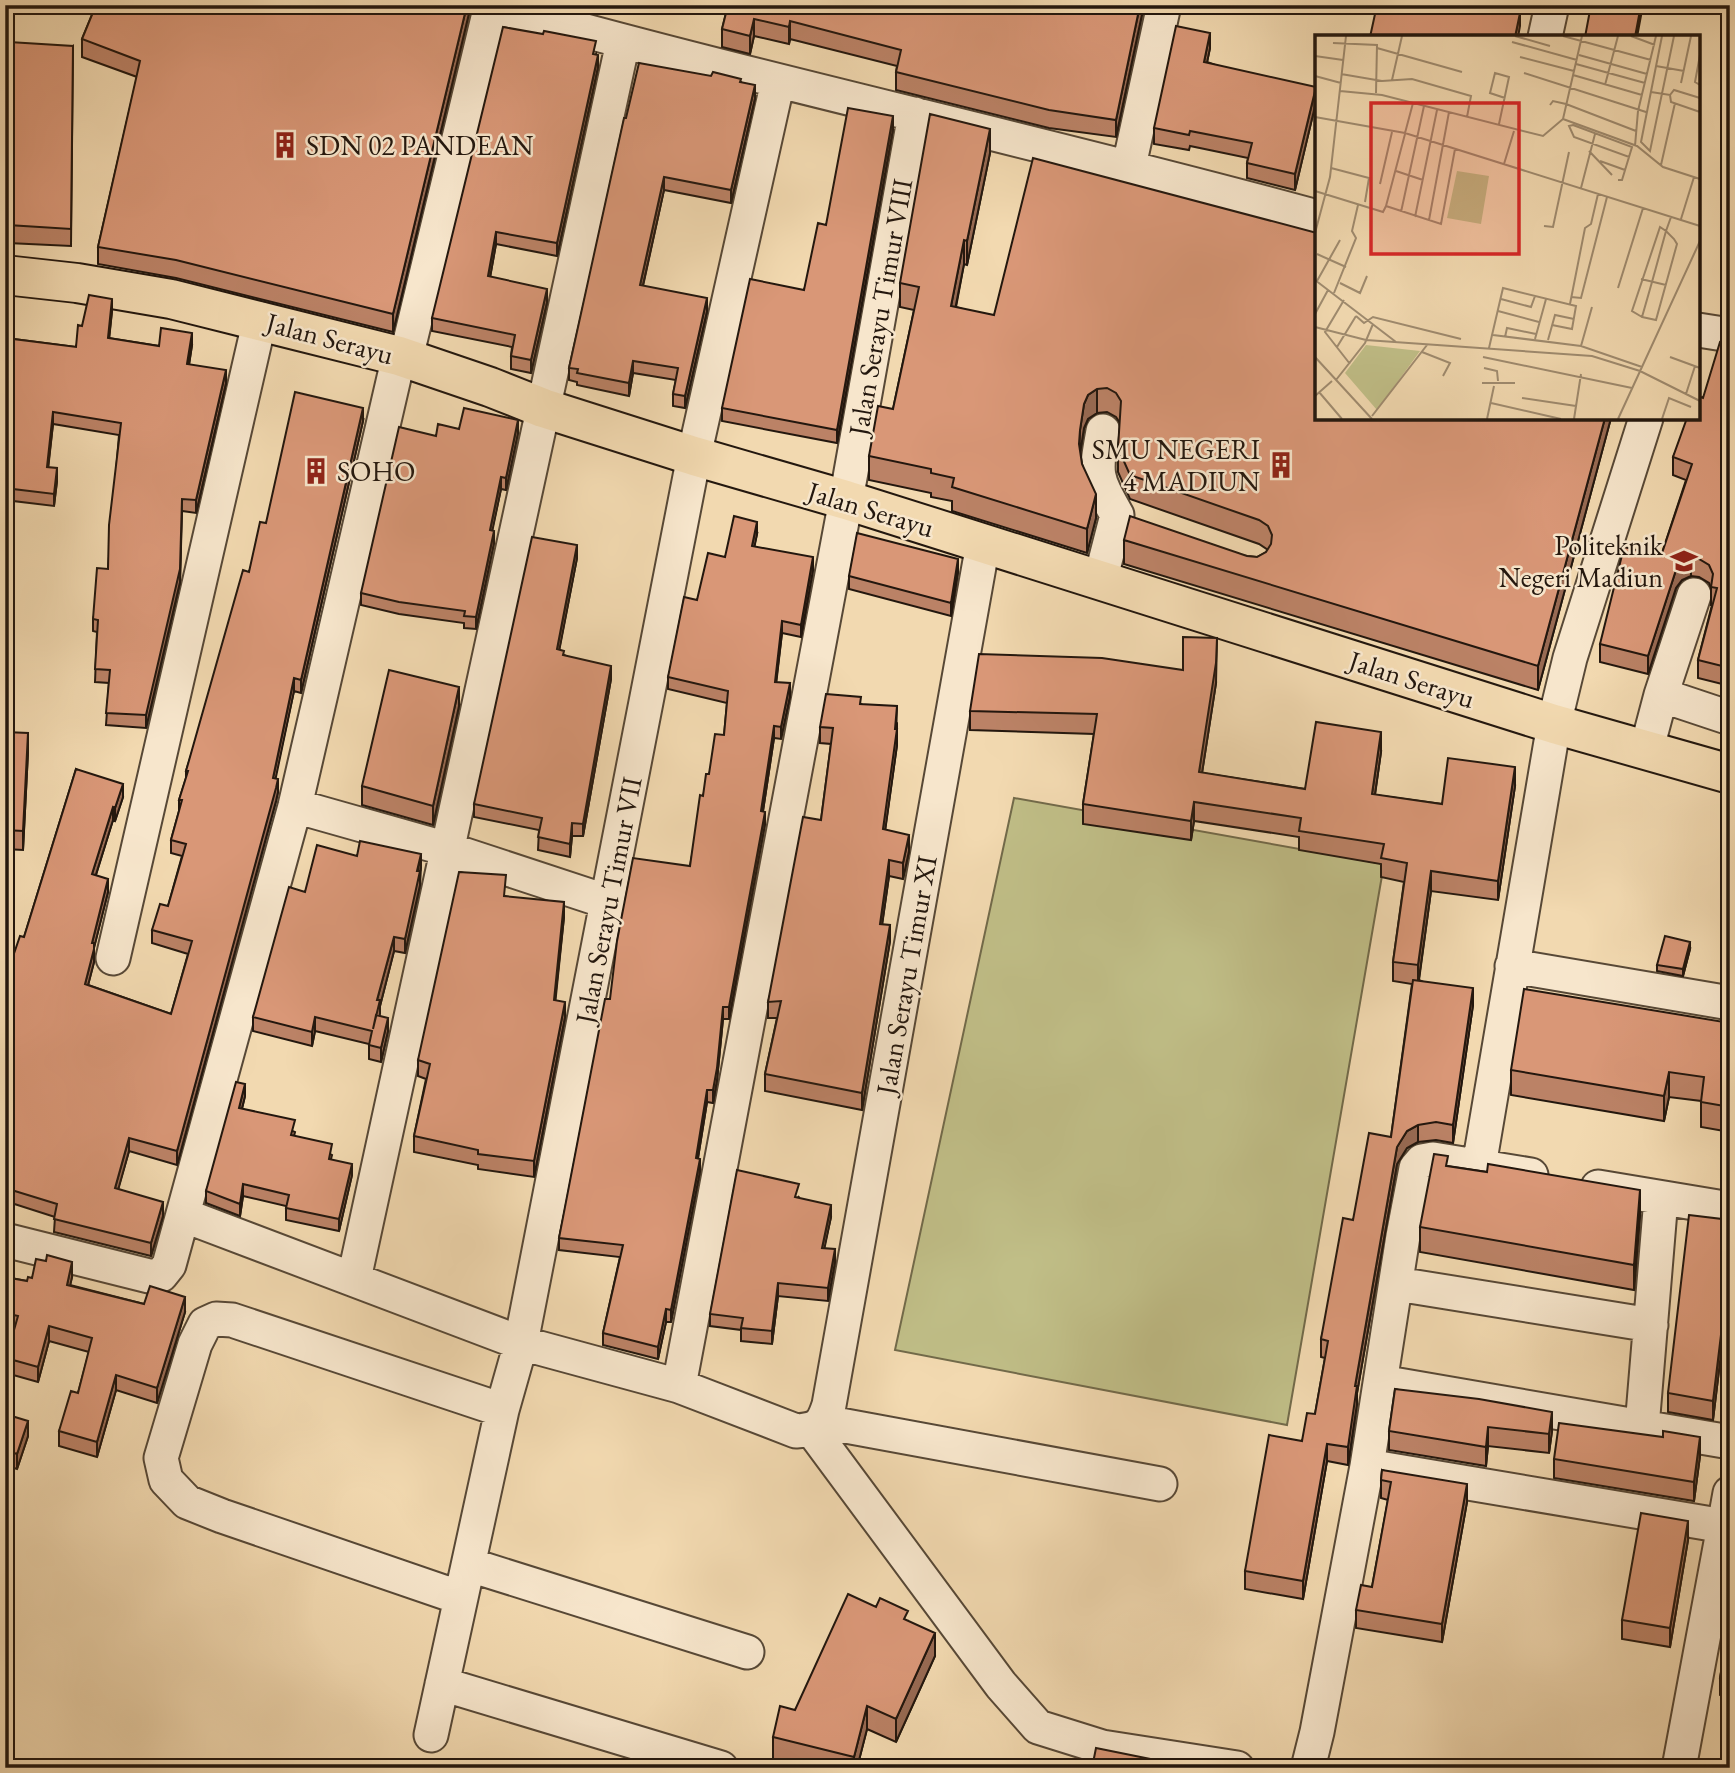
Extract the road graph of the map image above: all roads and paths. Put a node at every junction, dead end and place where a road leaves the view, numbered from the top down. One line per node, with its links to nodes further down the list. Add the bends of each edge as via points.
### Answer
1 (491, 5): 5 (street); 14 (street)
2 (1164, 5): 8 (street)
3 (1552, 5): 4 (street)
4 (1545, 35)
5 (623, 42): 6 (street); 15 (street)
6 (778, 80): 7 (street); 18 (street, Jalan Serayu Timur VII)
7 (915, 114): 8 (street); 19 (street, Jalan Serayu Timur VIII)
8 (1129, 166): 9 (street)
9 (1315, 217)
10 (5, 275): 11 (main road, Jalan Serayu, via 172,299)
11 (260, 319): 14 (main road, Jalan Serayu); 31 (street)
12 (1700, 330): 13 (street)
13 (1730, 335)
14 (403, 357): 15 (main road, Jalan Serayu); 28 (street)
15 (543, 408): 18 (main road, Jalan Serayu); 29 (street)
16 (1645, 420): 25 (street, via 1570,658)
17 (1103, 431): 21 (street, via 1097,481 1129,519)
18 (694, 456): 19 (main road, Jalan Serayu); 30 (street, Jalan Serayu Timur VII)
19 (846, 500): 20 (main road, Jalan Serayu); 44 (street, Jalan Serayu Timur VIII)
20 (983, 544): 21 (main road, Jalan Serayu); 46 (street, Jalan Serayu Timur XI)
21 (1100, 581): 25 (main road, Jalan Serayu)
22 (1694, 595): 23 (street)
23 (1661, 695): 24 (street); 26 (street)
24 (1730, 718)
25 (1554, 724): 26 (main road, Jalan Serayu); 32 (street)
26 (1647, 748): 27 (main road, Jalan Serayu)
27 (1730, 774)
28 (295, 806): 29 (street); 37 (street)
29 (447, 849): 30 (street); 39 (street)
30 (608, 902): 42 (street, Jalan Serayu Timur VII)
31 (113, 958)
32 (1512, 966): 33 (street); 34 (street)
33 (1730, 1003)
34 (1479, 1166): 35 (street); 40 (street, via 1433,1159 1416,1168)
35 (1661, 1198): 36 (street); 41 (street)
36 (1730, 1209)
37 (183, 1215): 38 (street, via 169,1265 161,1275 149,1276); 39 (street)
38 (5, 1240)
39 (354, 1279): 42 (street)
40 (1397, 1284): 41 (street); 43 (street)
41 (1651, 1325): 47 (street)
42 (520, 1343): 44 (street); 45 (street, Jalan Serayu Timur VII)
43 (1381, 1382): 47 (street); 49 (street)
44 (679, 1386): 46 (street, via 796,1431)
45 (502, 1410): 53 (street, Jalan Serayu Timur VII); 54 (street, via 232,1320 216,1319 205,1324 195,1344 161,1458 166,1480 187,1502)
46 (822, 1419): 50 (street); 59 (street, via 1001,1685 1038,1727 1102,1747)
47 (1642, 1427): 48 (street)
48 (1730, 1442)
49 (1367, 1465): 52 (street); 60 (street)
50 (1160, 1484)
51 (1730, 1493): 52 (street)
52 (1724, 1526): 61 (street)
53 (470, 1564): 54 (street, Jalan Serayu Timur VII); 55 (street)
54 (461, 1598): 56 (street, Jalan Serayu Timur VII)
55 (747, 1652)
56 (442, 1684): 57 (street, Jalan Serayu Timur VII); 58 (street)
57 (431, 1735)
58 (721, 1768)
59 (1237, 1768)
60 (1308, 1768)
61 (1679, 1768)

